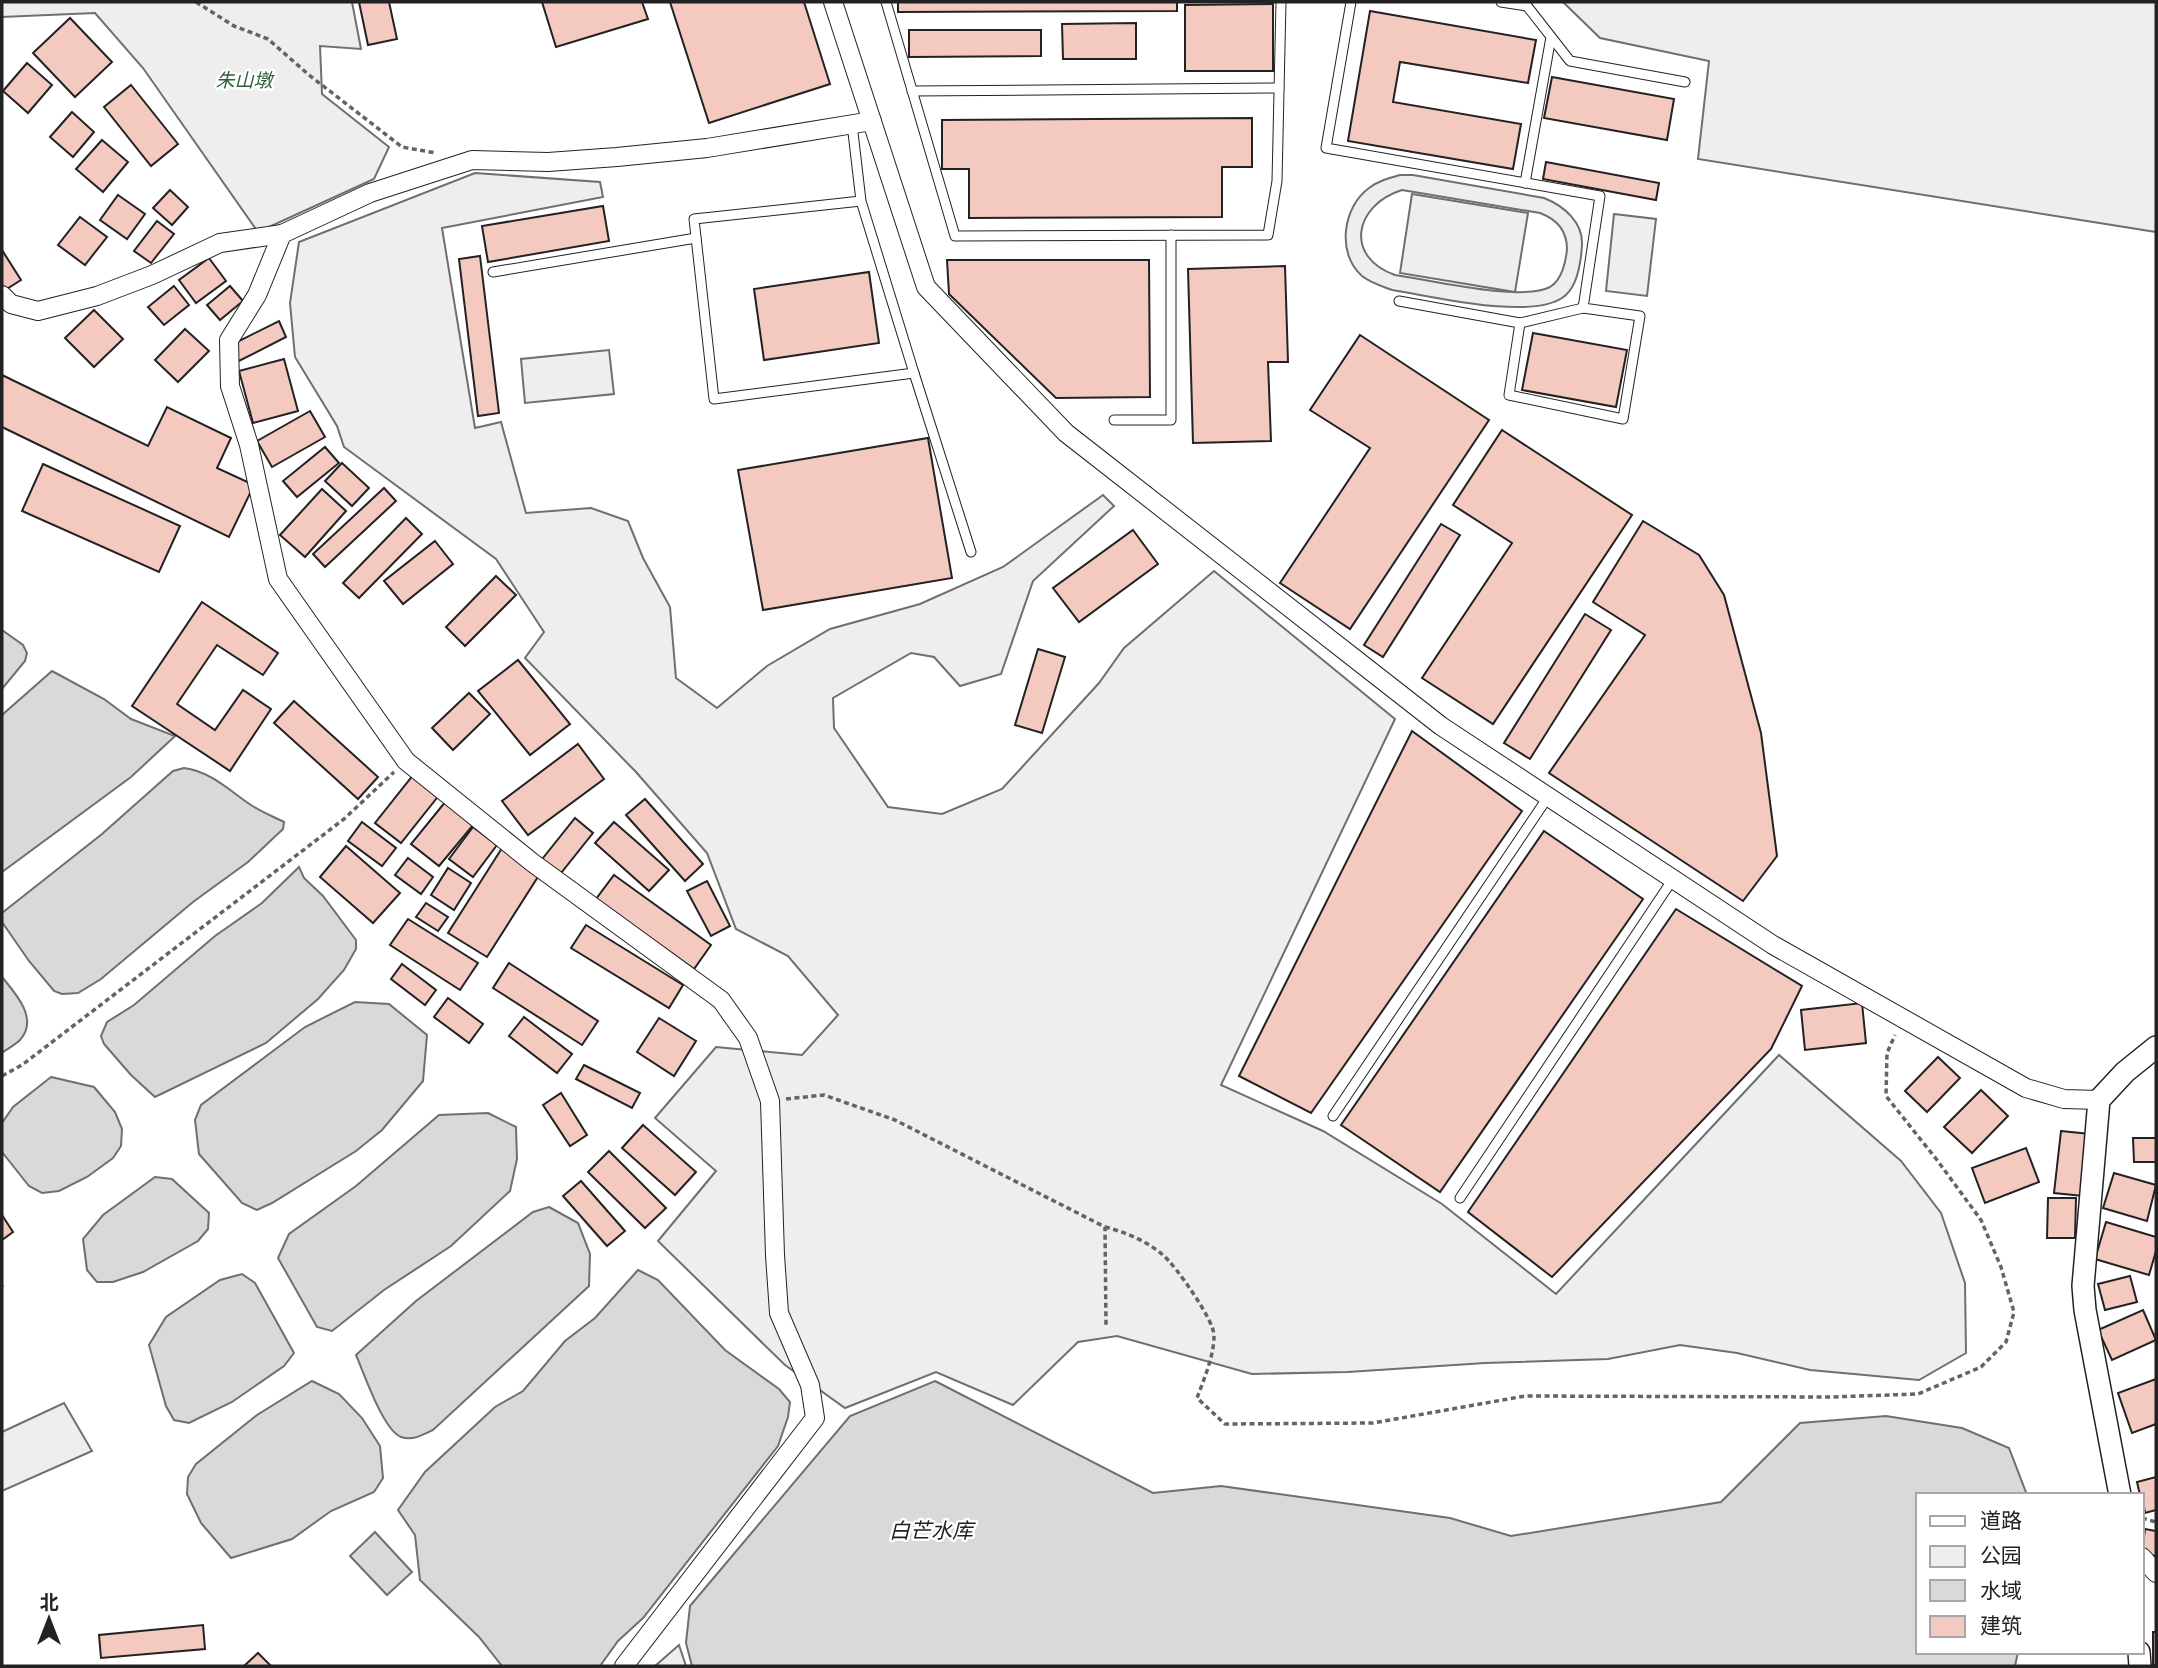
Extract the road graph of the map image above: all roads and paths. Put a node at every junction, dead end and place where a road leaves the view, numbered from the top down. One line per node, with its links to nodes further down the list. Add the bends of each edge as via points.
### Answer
1 (196, 2): 13 (path, via 234,26 268,39 402,147)
2 (834, 2): 11 (street)
3 (886, 2): 10 (lane)
4 (1281, 2): 9 (lane)
5 (1351, 2): 14 (lane, via 1326,148)
6 (1501, 2): 7 (lane, via 1527,6)
7 (1551, 37): 8 (lane, via 1570,61); 14 (lane)
8 (1685, 82)
9 (1279, 88): 10 (lane); 17 (lane, via 1277,181 1268,235)
10 (912, 91): 17 (lane, via 955,236)
11 (872, 121): 12 (street); 28 (street, via 926,287 1066,433 1441,726)
12 (852, 124): 15 (lane); 16 (street, via 630,156 548,162 472,160 370,194)
13 (438, 153)
14 (1525, 183): 22 (lane, via 1600,196)
15 (861, 201): 18 (lane, via 694,219); 24 (lane)
16 (282, 234): 20 (street, via 220,243 97,296 38,311 11,304); 27 (street, via 257,295 229,340 230,386 249,445 278,579)
17 (1171, 235): 25 (lane, via 1171,420)
18 (696, 237): 19 (lane); 24 (lane, via 714,399)
19 (492, 272)
20 (2, 295)
21 (1398, 301): 23 (lane)
22 (1583, 309): 23 (lane); 23 (lane, via 1640,316 1623,419 1509,395)
23 (1520, 323)
24 (914, 373): 26 (lane)
25 (1114, 420)
26 (971, 552)
27 (406, 761): 32 (path, via 344,819); 34 (street, via 533,863 721,1000 748,1038)
28 (1548, 797): 29 (street); 35 (lane)
29 (1673, 879): 30 (street, via 1773,945); 36 (lane)
30 (1904, 1019): 33 (street, via 2026,1088 2064,1099); 37 (path, via 1887,1053 1886,1096 1981,1220 2014,1312 2006,1342 1981,1367 1918,1394 1525,1396 1373,1423 1225,1424 1197,1398 1215,1334 1202,1307 1163,1254 1127,1233)
31 (2156, 1047): 33 (street)
32 (2, 1076)
33 (2099, 1100): 39 (street, via 2083,1286)
34 (770, 1101): 37 (path, via 824,1095 895,1120); 42 (street, via 779,1313 810,1385 815,1418)
35 (1333, 1116)
36 (1460, 1198)
37 (1105, 1227): 38 (path)
38 (1106, 1326)
39 (2120, 1493)
40 (2144, 1558): 41 (street)
41 (2156, 1573)
42 (624, 1666)

